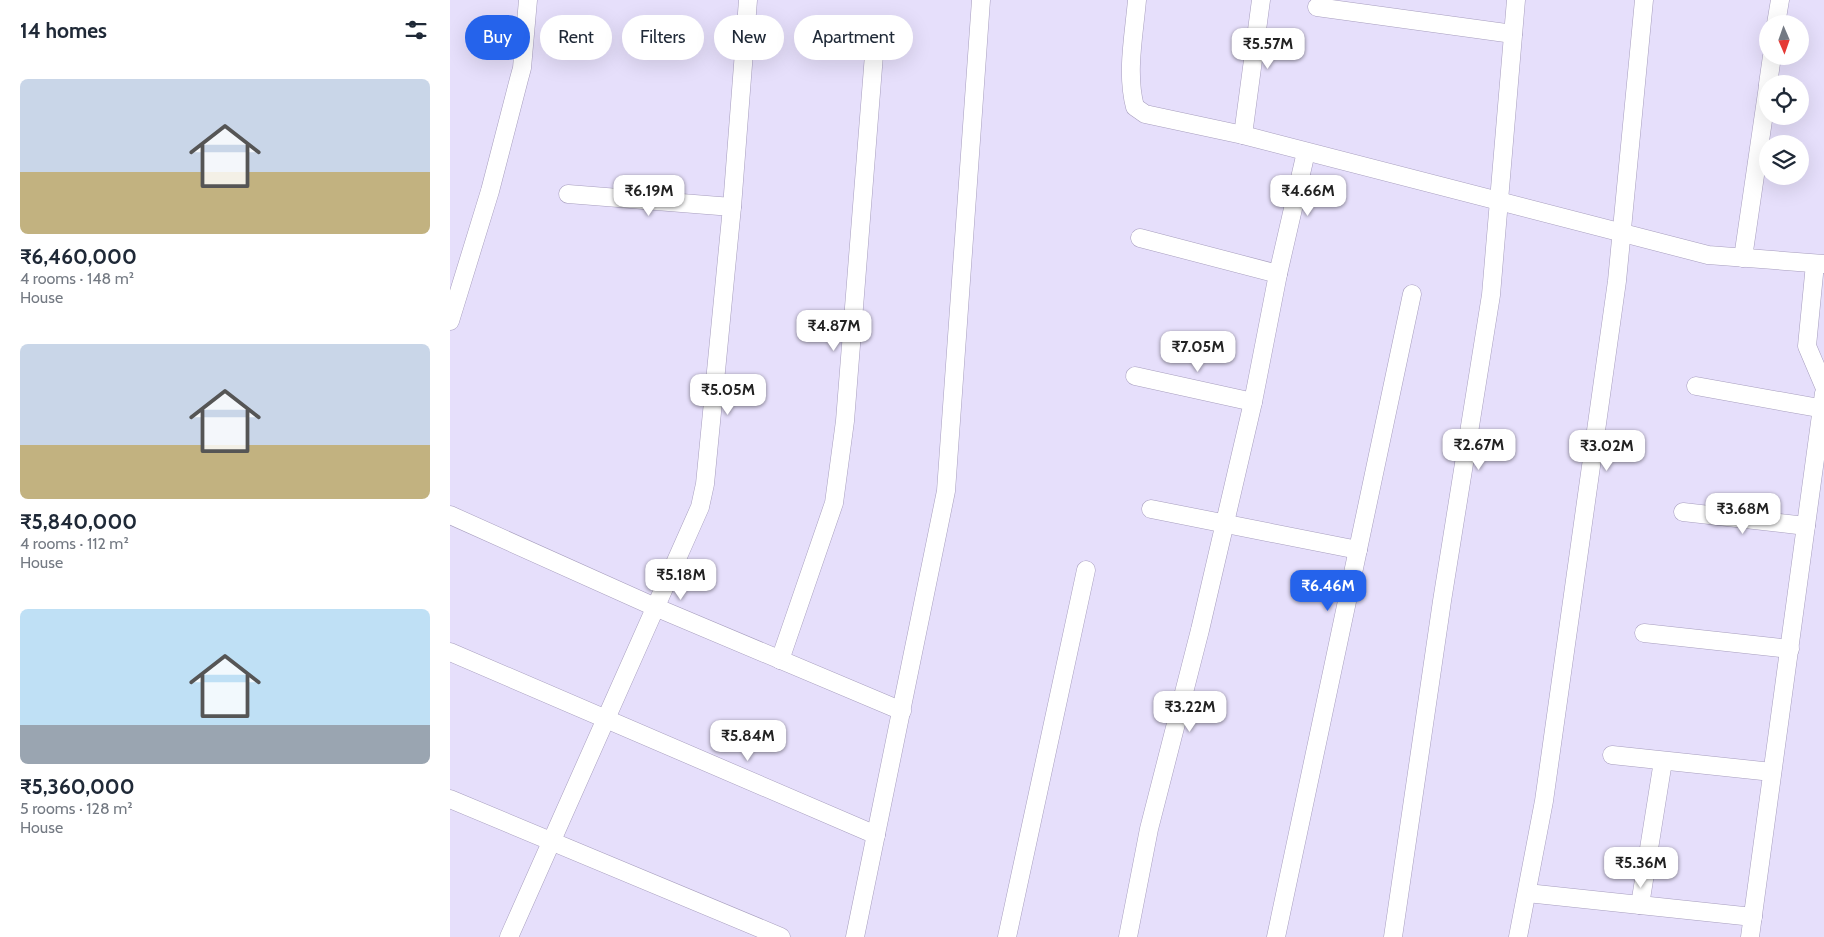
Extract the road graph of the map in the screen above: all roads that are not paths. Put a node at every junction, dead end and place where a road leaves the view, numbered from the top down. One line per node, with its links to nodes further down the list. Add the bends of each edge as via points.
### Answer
1 (528, 0): 25 (street, via 519,79 490,191)
2 (748, 0): 18 (street)
3 (981, 0): 43 (street, via 946,492)
4 (1137, 0): 14 (street, via 1131,76 1135,107 1145,114)
5 (1261, 0): 14 (street)
6 (1516, 0): 11 (street)
7 (1644, 0): 19 (street)
8 (1780, 0): 10 (street)
9 (1317, 7): 11 (street)
10 (1778, 15)
11 (1513, 34): 17 (street)
12 (874, 60): 42 (street, via 845,421 834,502)
13 (1762, 125): 21 (street)
14 (1243, 135): 15 (street)
15 (1306, 152): 17 (street); 23 (street)
16 (568, 194): 18 (street)
17 (1499, 201): 19 (street); 60 (street, via 1491,296)
18 (732, 207): 38 (street, via 705,484 700,507)
19 (1622, 233): 21 (street, via 1708,255); 51 (street, via 1544,801)
20 (1140, 238): 23 (street)
21 (1743, 258): 22 (street)
22 (1819, 264): 28 (street, via 1807,346)
23 (1278, 274): 29 (street)
24 (1412, 294): 36 (street)
25 (450, 321)
26 (1135, 376): 29 (street)
27 (1696, 386): 30 (street)
28 (1824, 386)
29 (1253, 402): 34 (street)
30 (1824, 404): 35 (street)
31 (1151, 509): 34 (street)
32 (1683, 512): 35 (street)
33 (450, 515): 38 (street)
34 (1225, 524): 36 (street); 58 (street, via 1148,829)
35 (1806, 526): 40 (street)
36 (1358, 550): 59 (street)
37 (1086, 570): 57 (street)
38 (655, 607): 42 (street); 44 (street)
39 (1644, 633): 40 (street)
40 (1790, 649): 47 (street)
41 (450, 652): 44 (street)
42 (780, 660): 43 (street)
43 (902, 711): 49 (street)
44 (606, 718): 49 (street); 50 (street)
45 (1612, 755): 46 (street)
46 (1663, 760): 47 (street); 52 (street)
47 (1772, 772): 53 (street)
48 (450, 799): 50 (street)
49 (876, 835): 56 (street)
50 (551, 843): 54 (street); 55 (street)
51 (1527, 892): 52 (street); 61 (street)
52 (1640, 905): 53 (street)
53 (1753, 917): 62 (street)
54 (509, 937)
55 (781, 937)
56 (855, 937)
57 (1007, 937)
58 (1128, 937)
59 (1276, 937)
60 (1394, 937)
61 (1518, 937)
62 (1750, 937)

